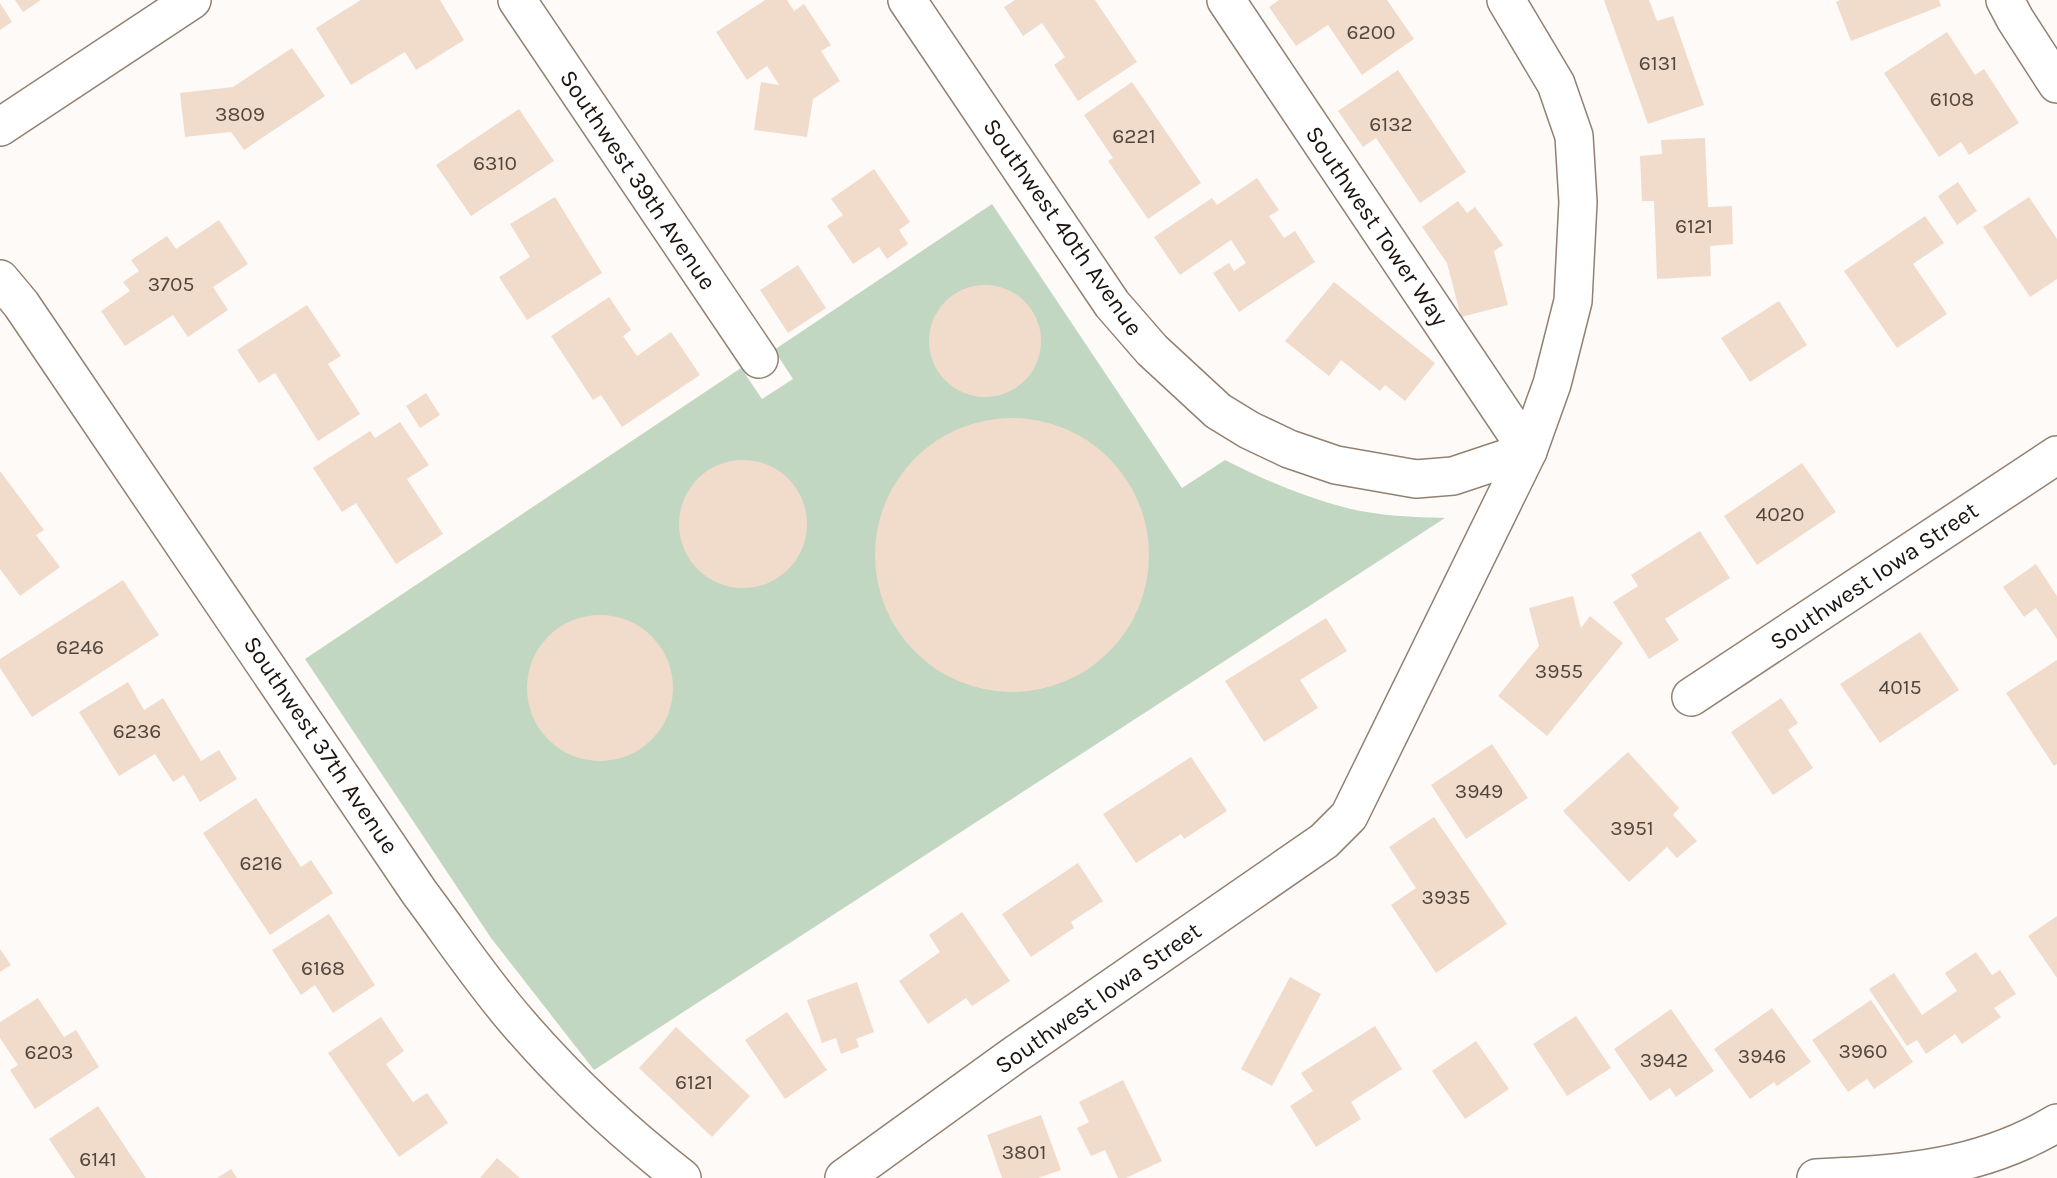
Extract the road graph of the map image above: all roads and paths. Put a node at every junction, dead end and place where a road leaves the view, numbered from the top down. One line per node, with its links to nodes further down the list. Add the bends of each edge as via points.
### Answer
1 (192, 0): 8 (street)
2 (517, 0): 10 (street, Southwest 39th Avenue)
3 (907, 0): 11 (street, Southwest 40th Avenue, via 1112,304 1152,350 1219,411 1300,453 1336,465 1416,479 1453,476)
4 (1226, 0): 11 (street, Southwest Tower Way)
5 (1506, 0): 11 (street, via 1556,84 1574,136 1578,202 1573,301 1552,384)
6 (2005, 0): 7 (street)
7 (2057, 84)
8 (0, 127)
9 (0, 278): 15 (street, Southwest 37th Avenue, via 419,892 486,983 584,1093)
10 (759, 359)
11 (1528, 451): 16 (street, Southwest Iowa Street, via 1349,816 1324,841)
12 (2057, 454): 13 (street, Southwest Iowa Street)
13 (1691, 697)
14 (2057, 1123): 17 (street, via 1970,1161 1916,1171)
15 (682, 1178)
16 (844, 1178)
17 (1816, 1178)

